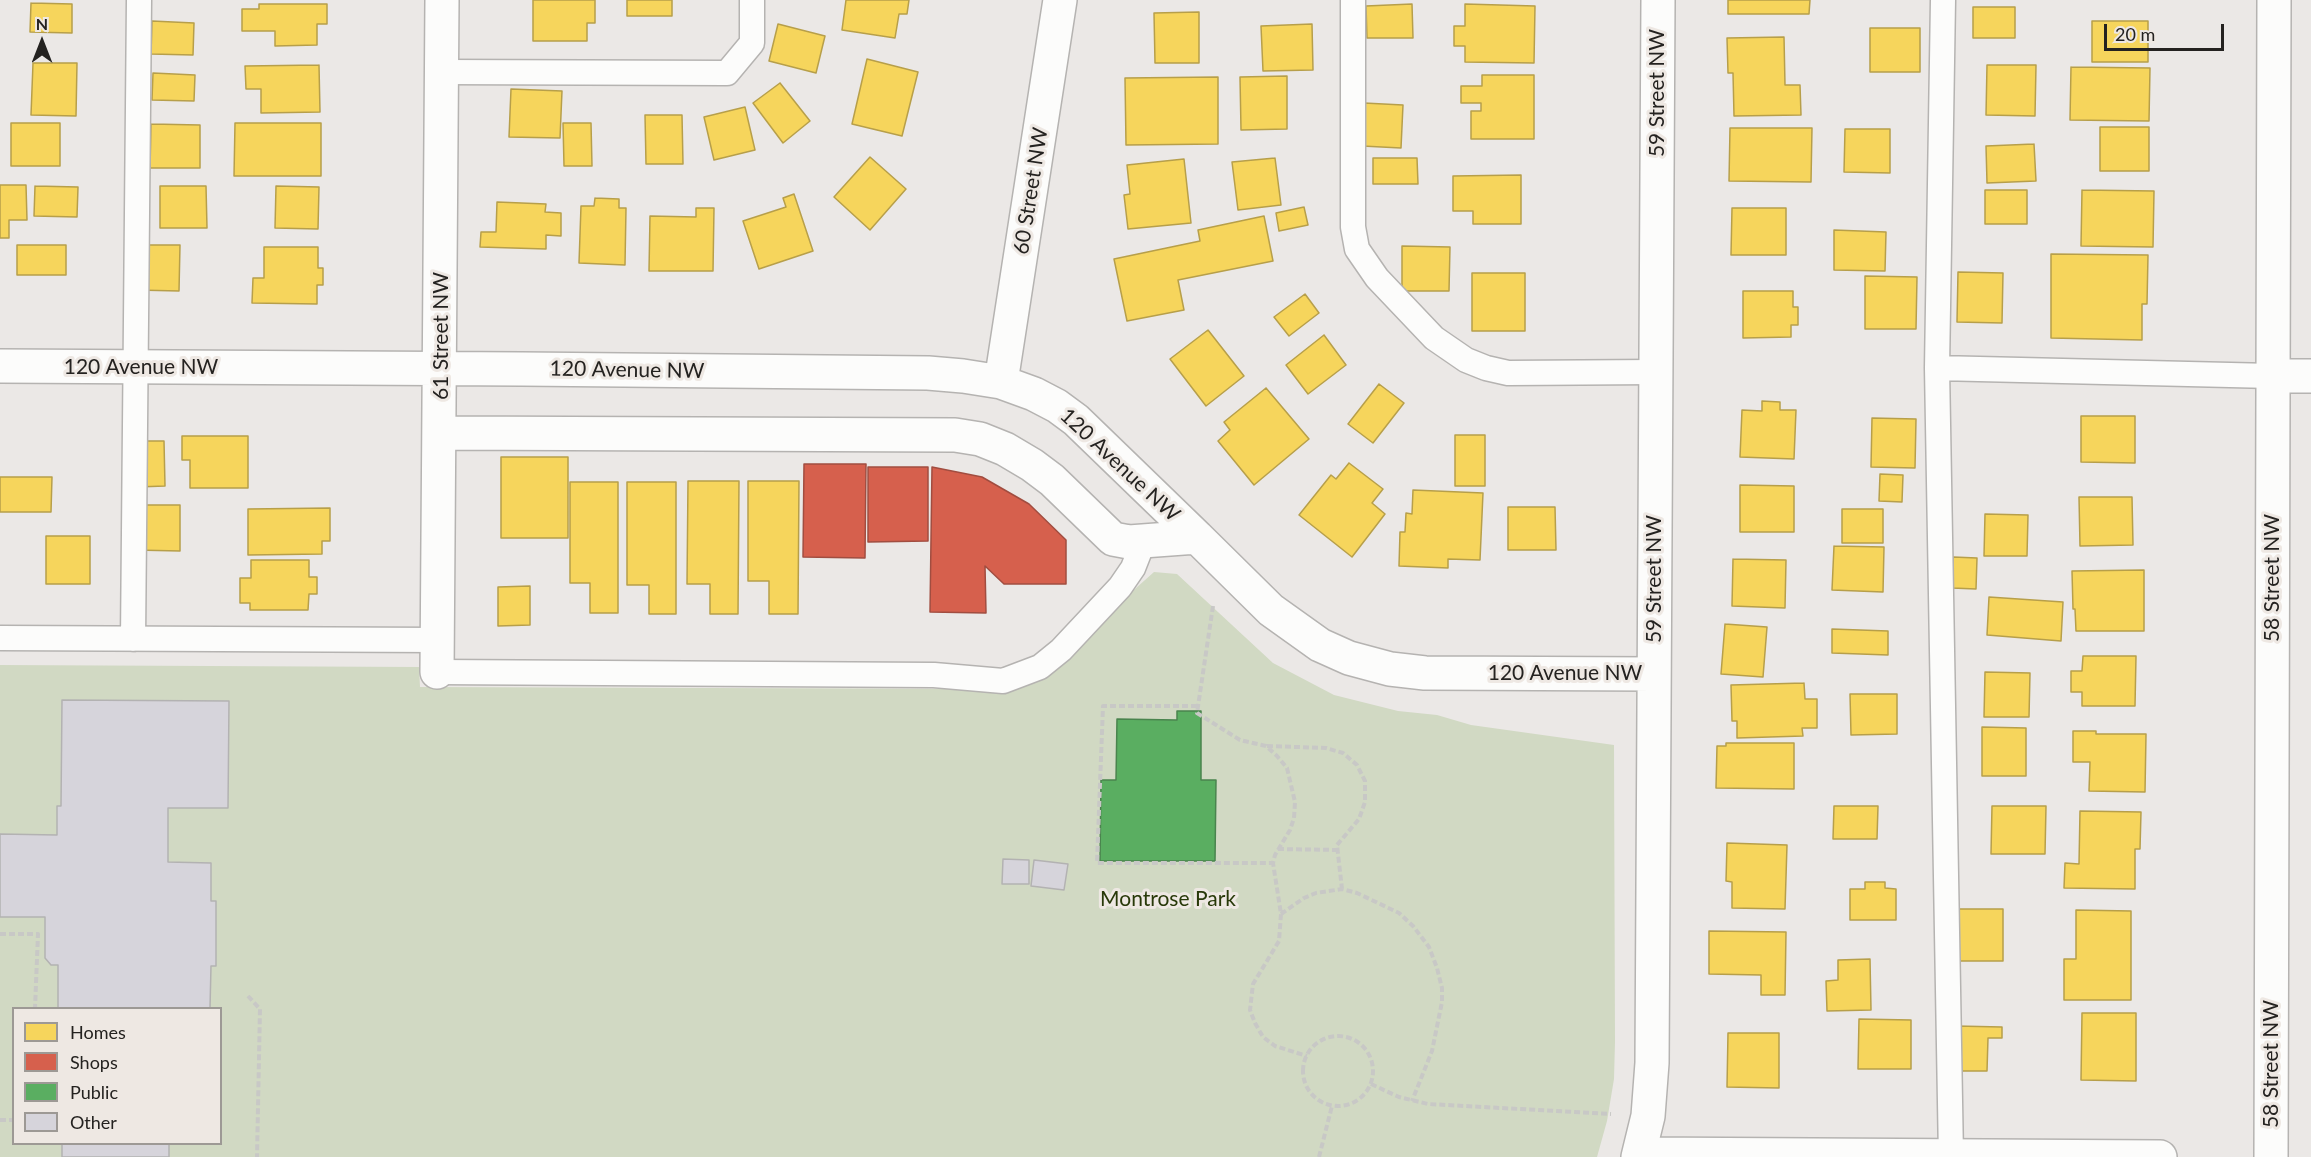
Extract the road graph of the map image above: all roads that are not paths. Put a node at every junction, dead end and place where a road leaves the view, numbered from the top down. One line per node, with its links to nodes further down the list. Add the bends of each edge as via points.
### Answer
1 (140, 0): 11 (lane)
2 (442, 0): 9 (street, 61 Street NW)
3 (752, 0): 9 (lane, via 752,43 727,73)
4 (1060, 0): 17 (street, 60 Street NW)
5 (1353, 0): 14 (lane, via 1353,227 1357,249 1377,278 1434,338 1466,360 1486,368 1508,373)
6 (1658, 0): 14 (street, 59 Street NW)
7 (1944, 0): 13 (lane)
8 (2274, 0): 15 (street, 58 Street NW)
9 (442, 72): 12 (street, 61 Street NW)
10 (0, 366): 11 (street, 120 Avenue NW)
11 (135, 366): 12 (street, 120 Avenue NW); 22 (lane)
12 (441, 368): 17 (street, 120 Avenue NW, via 928,373); 18 (street, 61 Street NW)
13 (1937, 368): 15 (lane); 27 (lane)
14 (1655, 372): 25 (street, 59 Street NW)
15 (2272, 376): 16 (street); 29 (street, 58 Street NW)
16 (2311, 376)
17 (1001, 382): 19 (street, 120 Avenue NW, via 1034,394 1076,420)
18 (440, 433): 20 (street, 120 Avenue NW, via 955,435 1005,449 1032,465 1113,539); 23 (street, 61 Street NW)
19 (1197, 537): 20 (street, 120 Avenue NW); 25 (street, 120 Avenue NW, via 1271,610 1320,645 1349,658 1425,673)
20 (1144, 540): 24 (lane, via 1120,587 1061,650 1040,667 1003,681 934,675)
21 (0, 638): 22 (lane)
22 (133, 639): 23 (lane)
23 (438, 640): 24 (street, 61 Street NW)
24 (437, 672)
25 (1654, 674): 26 (street, 59 Street NW, via 1652,1063 1648,1116)
26 (1638, 1156): 27 (street)
27 (1952, 1156): 28 (street)
28 (2160, 1157)
29 (2271, 1157)

